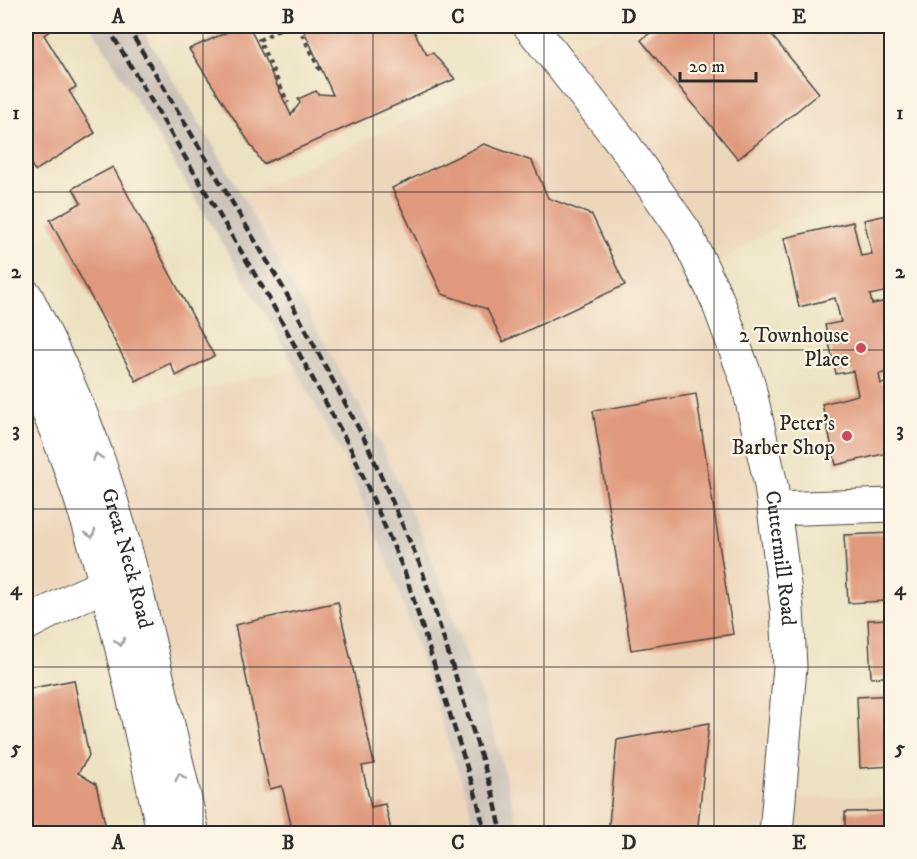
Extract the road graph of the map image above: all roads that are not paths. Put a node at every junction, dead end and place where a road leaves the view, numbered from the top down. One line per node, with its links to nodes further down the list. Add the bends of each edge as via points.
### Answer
1 (531, 26): 5 (main road, Cuttermill Road, via 622,142 685,232 717,299 748,383)
2 (26, 296): 6 (main road, Great Neck Road, one-way to 2, via 96,453)
3 (26, 363): 6 (main road, Great Neck Road, one-way to 6)
4 (891, 505): 5 (main road)
5 (775, 509): 10 (main road, Cuttermill Road, via 790,667)
6 (119, 579): 7 (main road); 8 (main road, Great Neck Road, one-way to 8); 9 (main road, Great Neck Road, one-way to 6)
7 (26, 624)
8 (164, 834)
9 (193, 834)
10 (776, 834)

